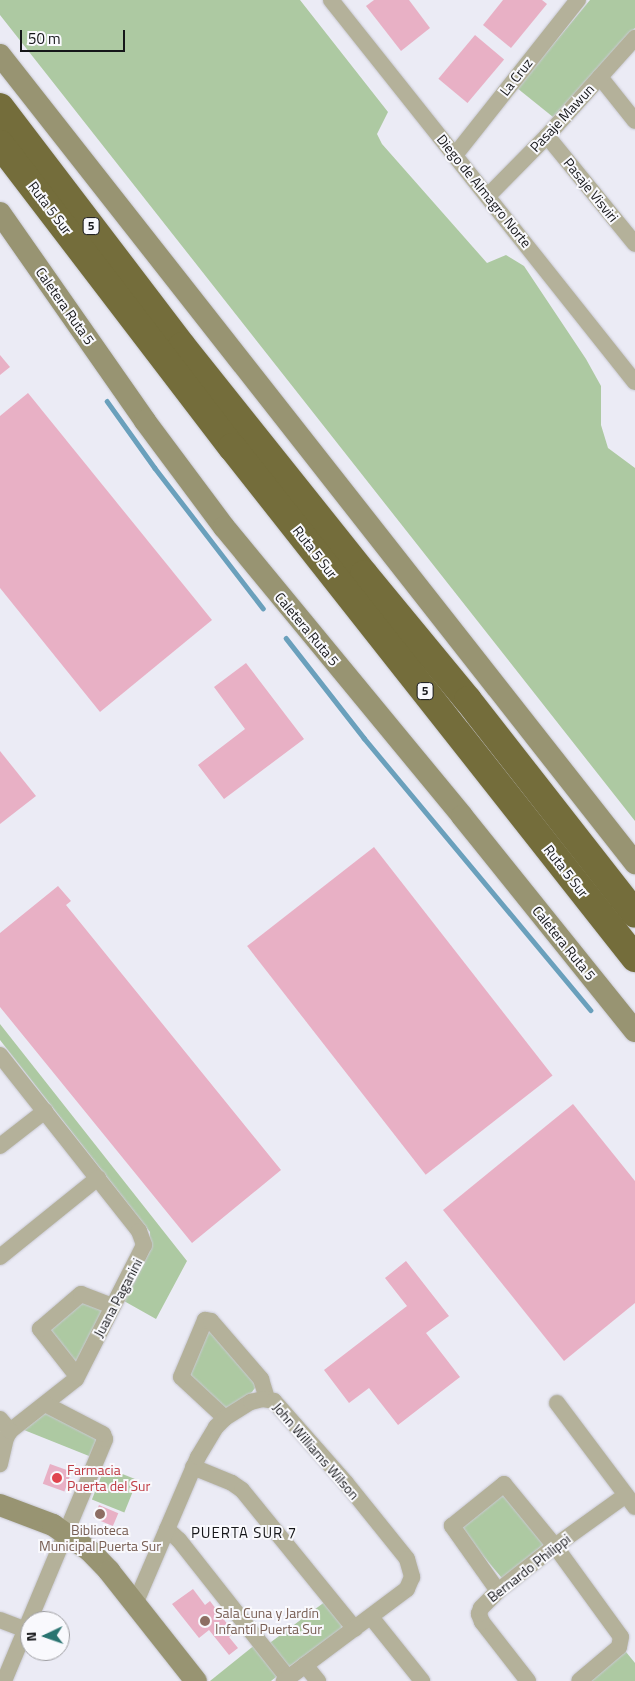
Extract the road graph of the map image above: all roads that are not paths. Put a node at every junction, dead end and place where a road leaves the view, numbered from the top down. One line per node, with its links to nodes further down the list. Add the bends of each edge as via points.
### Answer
1 (331, 0): 10 (street, Diego de Almagro Norte)
2 (578, 0): 10 (street, La Cruz)
3 (635, 38): 5 (street, Pasaje Mawun)
4 (0, 54): 15 (street)
5 (600, 77): 7 (street); 8 (street, Pasaje Mawun)
6 (0, 107): 16 (highway, Ruta 5 Sur / 5, via 193,360 468,700)
7 (635, 121)
8 (547, 136): 11 (street, Pasaje Mawun); 13 (street, Pasaje Visviri)
9 (0, 144): 17 (highway, Ruta 5 Sur / 5, via 232,447)
10 (455, 155): 11 (street, Diego de Almagro Norte)
11 (488, 196): 14 (street, Diego de Almagro Norte)
12 (0, 213): 18 (street, Caletera Ruta 5, via 145,421 224,527)
13 (635, 244)
14 (635, 382)
15 (635, 863)
16 (635, 914)
17 (635, 958)
18 (635, 1031)
19 (0, 1055): 20 (street, Juana Paganini)
20 (45, 1111): 21 (street); 22 (street, Juana Paganini)
21 (0, 1146)
22 (98, 1178): 23 (street); 24 (street, Juana Paganini, via 144,1240 143,1250)
23 (0, 1257)
24 (113, 1306): 25 (street, Juana Paganini); 25 (street, via 81,1294 41,1327 42,1333)
25 (77, 1376): 28 (street, Juana Paganini)
26 (267, 1399): 29 (street, John Williams Wilson, via 251,1402); 29 (street, via 261,1379 211,1321 205,1320 181,1377); 41 (street, John Williams Wilson, via 274,1401 284,1412 410,1565 412,1577 407,1590)
27 (557, 1403): 33 (street)
28 (46, 1404): 30 (street, Juana Paganini); 36 (street, via 105,1437)
29 (225, 1418): 32 (street, John Williams Wilson, via 208,1439)
30 (5, 1425): 31 (street, Juana Paganini, via 6,1438)
31 (0, 1464)
32 (193, 1467): 35 (street, John Williams Wilson); 44 (street, via 242,1490)
33 (630, 1501): 37 (street, Bernardo Philippi)
34 (0, 1505): 36 (street, via 42,1519)
35 (167, 1529): 39 (street, John Williams Wilson); 47 (street, via 179,1540)
36 (66, 1532): 39 (street, via 100,1561); 40 (street)
37 (555, 1546): 38 (street, Bernardo Philippi); 38 (street, via 508,1486 500,1485 452,1526); 53 (street, via 621,1637 619,1647)
38 (498, 1591): 52 (street, Bernardo Philippi, via 481,1608 480,1619)
39 (135, 1604): 49 (street)
40 (32, 1611)
41 (371, 1617): 44 (street, John Williams Wilson); 51 (street)
42 (0, 1620): 43 (street)
43 (20, 1628)
44 (354, 1629): 46 (street, John Williams Wilson)
45 (20, 1640): 48 (street)
46 (305, 1665): 47 (street, John Williams Wilson); 50 (street)
47 (286, 1679)
48 (4, 1681)
49 (196, 1681)
50 (318, 1681)
51 (422, 1681)
52 (528, 1681)
53 (580, 1681)

